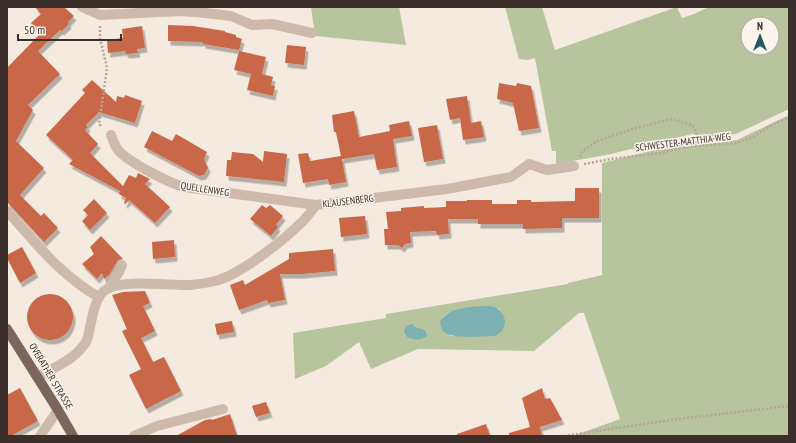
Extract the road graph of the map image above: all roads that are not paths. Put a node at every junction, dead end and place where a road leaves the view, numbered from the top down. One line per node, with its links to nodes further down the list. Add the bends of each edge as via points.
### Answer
1 (82, 7): 2 (street, via 100,15 182,11 231,16 252,24 272,24)
2 (312, 33)
3 (112, 135): 5 (street, QUELLENWEG, via 117,150 129,160 171,183 184,187)
4 (574, 166): 5 (street, KLAUSENBERG, via 547,170 529,164 511,177 448,189)
5 (316, 205): 8 (street, KLAUSENBERG, via 303,221 260,256 235,273 216,281 190,285 136,284)
6 (7, 211): 9 (street, via 60,268)
7 (122, 265): 8 (street)
8 (109, 288): 9 (street)
9 (99, 298): 11 (street, via 84,346)
10 (7, 329): 11 (main road, OVERATHER STRASSE)
11 (38, 377): 13 (main road, OVERATHER STRASSE)
12 (223, 409): 16 (street, via 157,426)
13 (58, 410): 14 (street); 15 (main road, OVERATHER STRASSE)
14 (40, 436)
15 (73, 436)
16 (134, 436)

